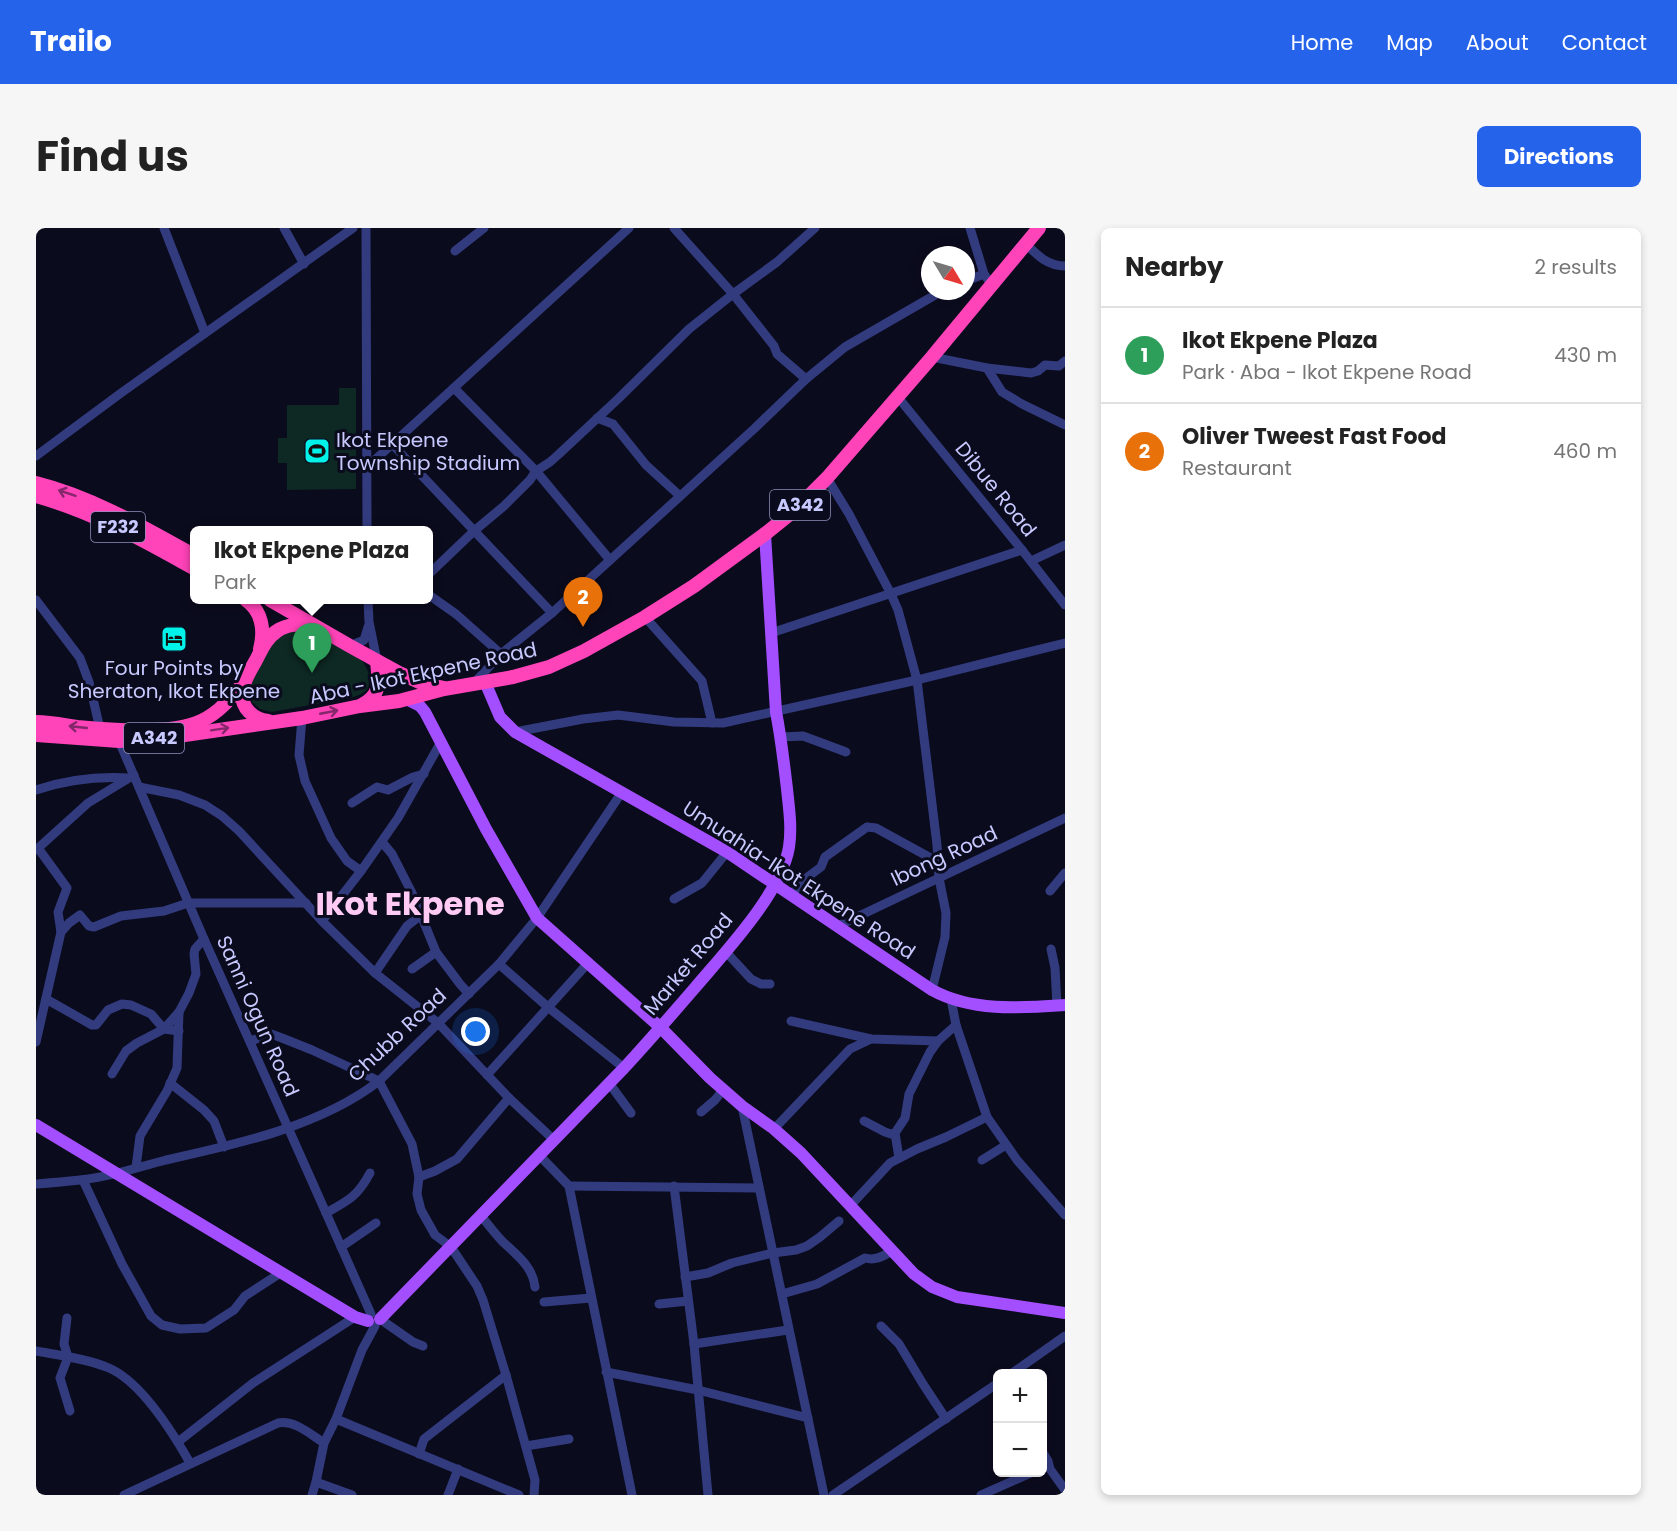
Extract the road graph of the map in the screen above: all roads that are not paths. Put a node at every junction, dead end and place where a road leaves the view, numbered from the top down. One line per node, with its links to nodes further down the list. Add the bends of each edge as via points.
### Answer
1 (164, 228): 19 (street)
2 (284, 228): 13 (street)
3 (353, 228): 13 (street)
4 (366, 228): 30 (street)
5 (484, 228): 12 (street)
6 (629, 228): 24 (street)
7 (674, 228): 17 (street)
8 (815, 228): 17 (street)
9 (970, 228): 15 (street)
10 (1040, 228): 11 (highway, Aba - Ikot Ekpene Road / A342)
11 (1026, 244): 14 (street, via 1047,263); 15 (highway, Aba - Ikot Ekpene Road / A342)
12 (455, 251)
13 (304, 264): 19 (street)
14 (1065, 266)
15 (987, 279): 16 (street); 20 (highway, Aba - Ikot Ekpene Road / A342)
16 (975, 280)
17 (733, 294): 23 (street, via 777,354); 26 (street, via 689,329)
18 (926, 300): 23 (street, via 845,347)
19 (205, 333): 29 (street)
20 (932, 357): 22 (street); 25 (highway, Aba - Ikot Ekpene Road / A342)
21 (1065, 361): 22 (street, via 1031,373)
22 (987, 368): 27 (street, via 1002,392)
23 (806, 379): 35 (street)
24 (454, 388): 28 (street); 31 (street)
25 (897, 396): 32 (highway, Aba - Ikot Ekpene Road / A342); 40 (street, Dibue Road)
26 (597, 418): 31 (street); 35 (street, via 613,424 646,465)
27 (1065, 425)
28 (393, 444): 30 (street); 37 (street)
29 (36, 456)
30 (366, 468): 36 (street)
31 (536, 471): 37 (street); 42 (street)
32 (827, 478): 38 (highway, Aba - Ikot Ekpene Road / A342); 46 (street)
33 (36, 483): 41 (highway, F232, one-way to 33, via 100,506)
34 (36, 495): 44 (highway, F232, via 93,515)
35 (680, 496): 42 (street)
36 (367, 526)
37 (474, 531): 45 (street); 53 (street)
38 (765, 534): 54 (highway, Aba - Ikot Ekpene Road / A342); 57 (main road, Market Road)
39 (1065, 545): 43 (street)
40 (1022, 550): 43 (street, Dibue Road); 46 (street)
41 (190, 553)
42 (610, 560): 53 (street)
43 (1031, 561): 52 (street, Dibue Road)
44 (190, 566)
45 (433, 570)
46 (891, 594): 57 (street); 63 (street)
47 (433, 599): 61 (street)
48 (36, 600): 76 (street, via 80,658)
49 (250, 604): 60 (highway, via 262,623)
50 (277, 604): 56 (highway)
51 (368, 604): 55 (street)
52 (1065, 605)
53 (552, 613): 61 (street)
54 (645, 617): 65 (highway, Aba - Ikot Ekpene Road / A342, via 549,667); 73 (street, via 702,681)
55 (369, 622): 59 (street, via 364,640); 62 (street)
56 (321, 629): 59 (highway); 60 (highway, via 295,624 284,627 275,632)
57 (771, 633): 69 (main road, Market Road)
58 (1065, 643): 63 (street)
59 (350, 646): 62 (highway)
60 (259, 654): 64 (highway)
61 (501, 654): 65 (street)
62 (377, 661): 66 (highway); 68 (highway, via 378,689)
63 (916, 680): 69 (street); 91 (street)
64 (245, 681): 72 (highway, via 242,692 247,709 260,720); 77 (highway, A342, via 218,710 202,720)
65 (479, 683): 66 (highway, Aba - Ikot Ekpene Road / A342); 74 (main road, Umuahia-Ikot Ekpene Road, via 505,724)
66 (444, 689): 67 (highway, Aba - Ikot Ekpene Road / A342)
67 (406, 699): 68 (highway, Aba - Ikot Ekpene Road / A342); 79 (main road, via 426,712)
68 (360, 706): 70 (highway, Aba - Ikot Ekpene Road / A342, one-way to 68)
69 (776, 712): 73 (street); 78 (main road, Market Road)
70 (302, 718): 72 (highway, Aba - Ikot Ekpene Road / A342); 92 (street, via 299,755 305,781 331,838 347,861)
71 (36, 722): 76 (highway, A342, one-way to 71)
72 (271, 722): 77 (highway, Aba - Ikot Ekpene Road / A342, one-way to 72, via 178,735)
73 (712, 723): 74 (street, via 618,715)
74 (515, 732): 85 (main road, Umuahia-Ikot Ekpene Road)
75 (36, 735): 76 (highway, Aba - Ikot Ekpene Road / A342)
76 (101, 735): 77 (highway, Aba - Ikot Ekpene Road / A342)
77 (119, 736): 82 (street, Sanni Ogun Road)
78 (781, 737): 80 (street, via 803,736); 95 (main road, Market Road, via 790,831)
79 (441, 742): 81 (street); 102 (main road)
80 (846, 752)
81 (424, 774): 86 (street, via 388,790 377,787); 88 (street)
82 (131, 776): 83 (street, Sanni Ogun Road); 84 (street, via 79,779); 89 (street, via 88,803)
83 (139, 787): 99 (street, Sanni Ogun Road); 100 (street, via 179,795 222,816)
84 (36, 790)
85 (622, 792): 90 (main road, Umuahia-Ikot Ekpene Road); 102 (street, Chubb Road)
86 (352, 803)
87 (1065, 818): 94 (street, Ibong Road)
88 (382, 842): 92 (street); 101 (street, via 392,854)
89 (37, 849): 105 (street, via 67,888 58,912)
90 (727, 852): 95 (main road, Umuahia-Ikot Ekpene Road); 98 (street, via 702,883)
91 (938, 862): 94 (street); 97 (street, via 876,828 867,827 825,857 821,867)
92 (361, 871): 103 (street)
93 (1065, 873): 96 (street)
94 (939, 878): 104 (street, Ibong Road); 115 (street, via 946,929)
95 (775, 884): 97 (main road, Umuahia-Ikot Ekpene Road); 109 (main road, Market Road)
96 (1050, 891)
97 (791, 895): 104 (main road, Umuahia-Ikot Ekpene Road)
98 (674, 899)
99 (188, 903): 100 (street); 105 (street, via 164,912 122,916 94,927 80,915); 106 (street, Sanni Ogun Road)
100 (306, 903): 103 (street)
101 (421, 915): 108 (street); 113 (street, via 407,926)
102 (537, 918): 110 (main road); 111 (street, Chubb Road)
103 (321, 921): 113 (street)
104 (838, 926): 115 (main road, Umuahia-Ikot Ekpene Road)
105 (61, 932): 117 (street)
106 (204, 939): 121 (street, via 195,949 196,974); 129 (street, Sanni Ogun Road)
107 (1051, 949): 119 (street)
108 (436, 952): 112 (street); 116 (street)
109 (726, 952): 114 (street, via 751,980); 125 (main road, Market Road)
110 (589, 962): 120 (street); 125 (main road)
111 (499, 964): 116 (street, Chubb Road); 120 (street)
112 (412, 969)
113 (375, 973): 123 (street)
114 (770, 984)
115 (932, 990): 118 (main road, Umuahia-Ikot Ekpene Road)
116 (469, 994): 123 (street, Chubb Road)
117 (46, 999): 126 (street, via 92,1025 108,1010 131,1005 151,1014); 128 (street)
118 (951, 999): 119 (main road, Umuahia-Ikot Ekpene Road, via 981,1006); 124 (street)
119 (1061, 1005)
120 (549, 1008): 132 (street); 134 (street)
121 (180, 1012): 126 (street); 127 (street)
122 (791, 1021): 130 (street)
123 (438, 1023): 134 (street); 135 (street, Chubb Road)
124 (956, 1025): 131 (street); 143 (street)
125 (661, 1028): 132 (main road, Market Road); 138 (main road)
126 (164, 1029): 127 (street); 133 (street, via 126,1051)
127 (178, 1031): 136 (street, via 177,1068)
128 (37, 1036)
129 (250, 1041): 135 (street, via 271,1034); 146 (street, Sanni Ogun Road)
130 (857, 1041): 131 (street); 147 (street)
131 (938, 1041): 148 (street, via 911,1090 905,1118)
132 (624, 1068): 137 (main road, Market Road)
133 (112, 1074)
134 (487, 1075): 139 (street)
135 (379, 1081): 146 (street, Chubb Road, via 360,1096); 158 (street, via 412,1144)
136 (170, 1083): 151 (street, via 214,1121); 155 (street, via 140,1136)
137 (609, 1083): 142 (street); 149 (main road, Market Road)
138 (723, 1090): 140 (main road); 141 (street)
139 (509, 1098): 149 (street); 158 (street, via 457,1159)
140 (742, 1106): 147 (main road); 163 (street)
141 (701, 1112)
142 (631, 1113)
143 (987, 1117): 150 (street); 153 (street)
144 (864, 1121): 148 (street)
145 (36, 1125): 157 (main road)
146 (288, 1129): 151 (street, Chubb Road); 165 (street, Sanni Ogun Road)
147 (774, 1129): 164 (main road)
148 (895, 1133): 153 (street)
149 (554, 1140): 152 (main road, Market Road)
150 (1006, 1145): 154 (street); 166 (street)
151 (224, 1147): 155 (street, Chubb Road)
152 (539, 1155): 161 (street); 167 (main road, Market Road)
153 (899, 1158): 164 (street)
154 (982, 1160)
155 (136, 1167): 157 (street, Chubb Road)
156 (370, 1173): 165 (street, via 350,1200)
157 (117, 1174): 159 (street, Chubb Road); 174 (main road)
158 (418, 1178): 171 (street, via 421,1210 435,1235)
159 (83, 1180): 160 (street, Chubb Road); 174 (street, via 122,1264 152,1316 162,1325 206,1328)
160 (36, 1184)
161 (568, 1186): 162 (street); 178 (street)
162 (674, 1186): 163 (street); 175 (street)
163 (759, 1188): 173 (street)
164 (850, 1206): 172 (main road)
165 (326, 1213): 170 (street, Sanni Ogun Road)
166 (1065, 1215)
167 (481, 1216): 171 (main road, Market Road); 176 (street, via 534,1275)
168 (839, 1221): 173 (street, via 807,1246)
169 (376, 1223): 170 (street)
170 (341, 1247): 185 (street, Sanni Ogun Road)
171 (451, 1247): 185 (main road, Market Road, via 386,1314); 195 (street, via 477,1286)
172 (892, 1251): 177 (street, via 880,1258 865,1258 817,1284); 182 (main road, via 923,1281 957,1297)
173 (773, 1253): 175 (street); 177 (street)
174 (282, 1272): 183 (main road)
175 (685, 1277): 179 (street)
176 (535, 1287)
177 (782, 1294): 187 (street)
178 (591, 1299): 180 (street); 194 (street)
179 (688, 1301): 181 (street); 189 (street)
180 (544, 1302)
181 (659, 1304)
182 (1065, 1312)
183 (355, 1317): 185 (main road); 203 (street, via 253,1383)
184 (67, 1318): 192 (street, via 64,1344)
185 (374, 1320): 190 (street); 200 (street)
186 (881, 1326): 201 (street, via 899,1344)
187 (789, 1330): 189 (street); 199 (street)
188 (1065, 1336): 193 (street)
189 (694, 1344): 197 (street)
190 (423, 1346)
191 (36, 1351): 192 (street)
192 (68, 1357): 198 (street, via 60,1378); 203 (street, via 120,1373)
193 (1018, 1369)
194 (606, 1372): 197 (street); 219 (street)
195 (507, 1375): 205 (street); 206 (street, via 424,1439)
196 (993, 1388): 201 (street)
197 (698, 1390): 199 (street); 220 (street)
198 (70, 1411)
199 (808, 1418): 221 (street)
200 (336, 1419): 204 (street); 206 (street)
201 (946, 1419): 222 (street)
202 (569, 1439): 205 (street)
203 (178, 1442): 207 (street)
204 (324, 1443): 207 (street, via 284,1422); 211 (street)
205 (526, 1446): 218 (street, via 535,1480)
206 (419, 1454): 209 (street)
207 (190, 1463): 213 (street)
208 (1047, 1468): 212 (street)
209 (458, 1469): 216 (street); 217 (street)
210 (1024, 1477): 223 (street)
211 (316, 1482): 214 (street); 215 (street)
212 (1065, 1490)
213 (124, 1495)
214 (312, 1495)
215 (352, 1495)
216 (448, 1495)
217 (519, 1495)
218 (534, 1495)
219 (632, 1495)
220 (708, 1495)
221 (824, 1495)
222 (833, 1495)
223 (981, 1495)

